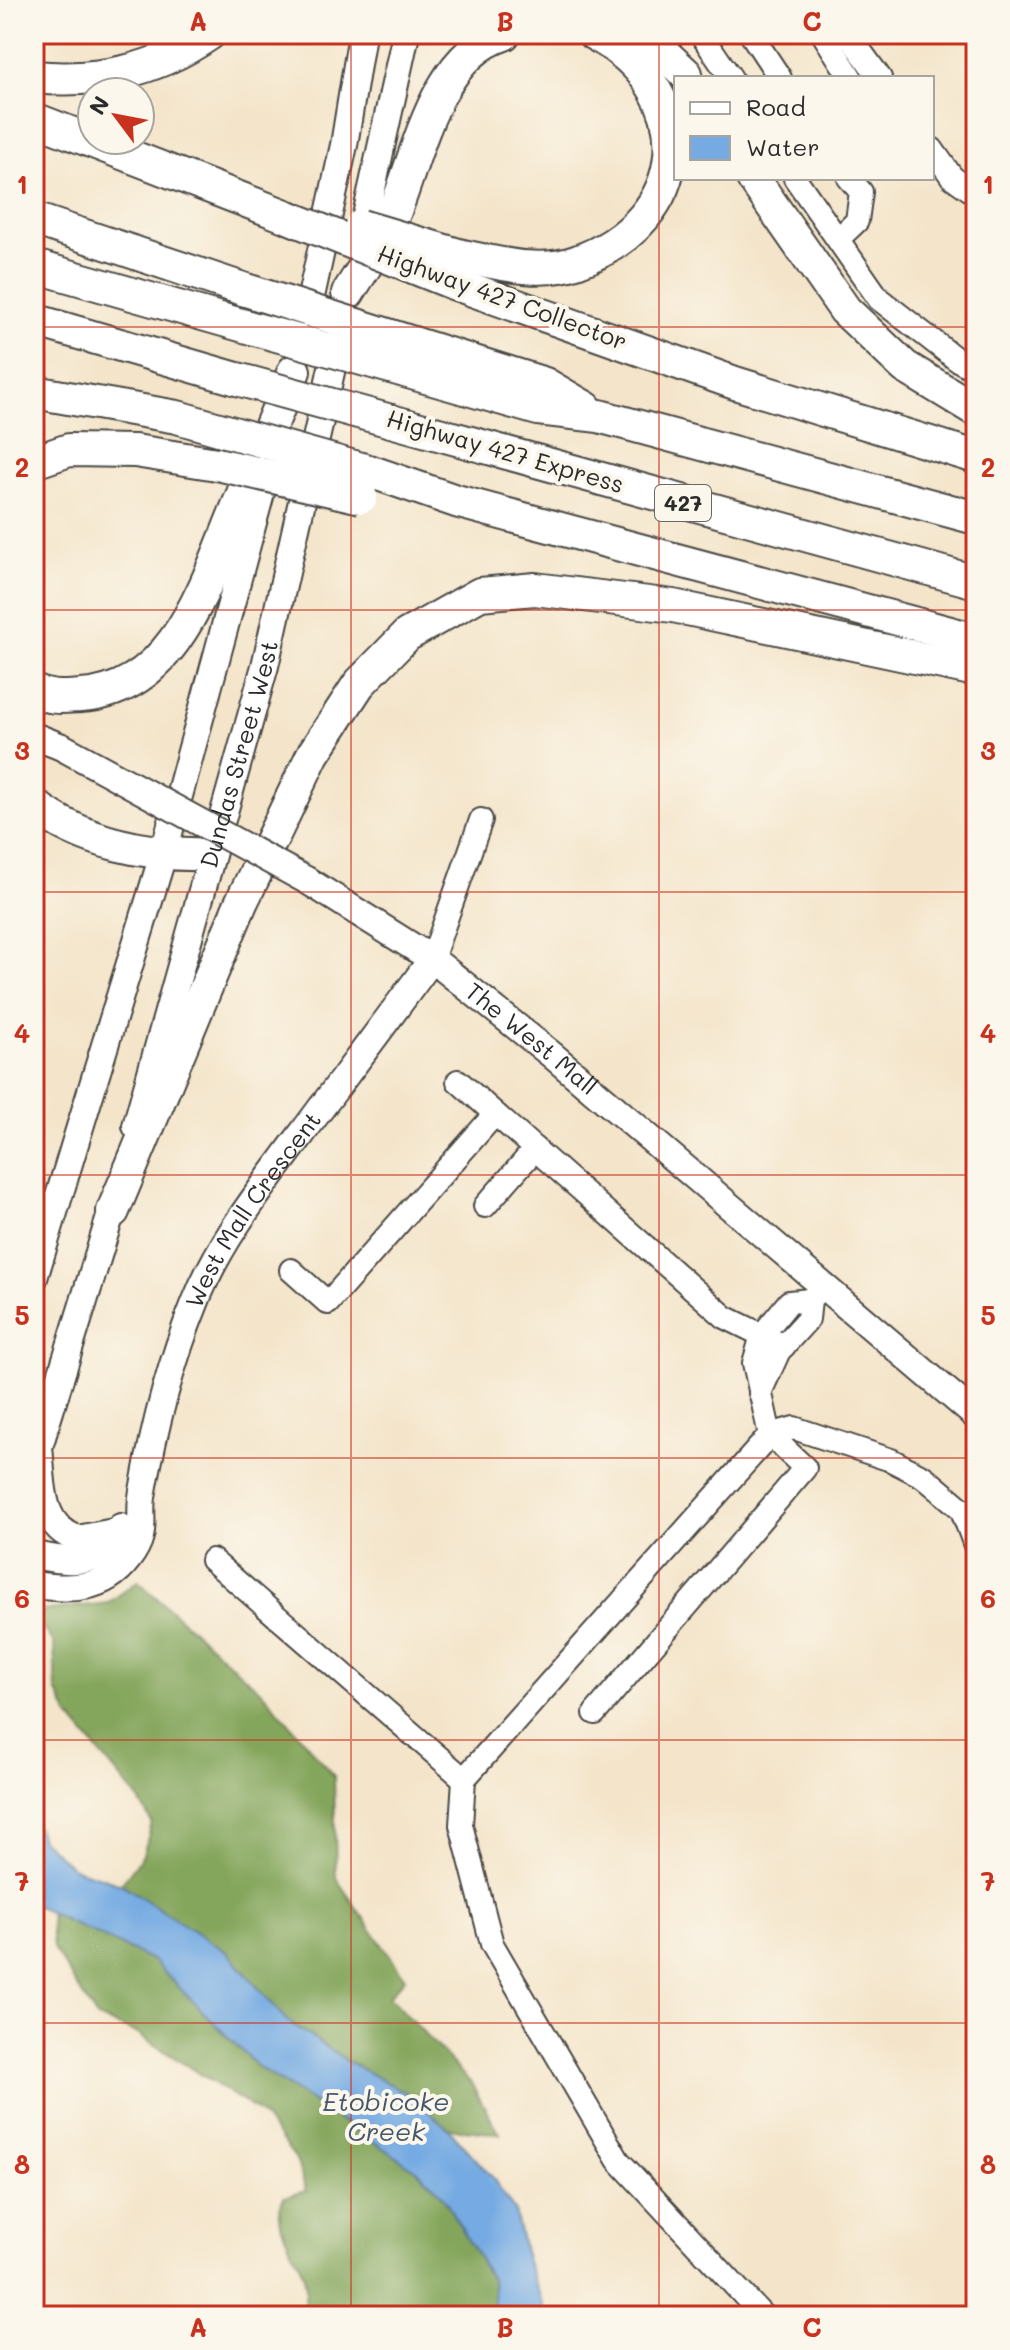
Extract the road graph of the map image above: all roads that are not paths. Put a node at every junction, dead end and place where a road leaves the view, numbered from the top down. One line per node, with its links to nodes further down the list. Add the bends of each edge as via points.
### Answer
1 (209, 34): 17 (highway, via 177,54 119,75)
2 (406, 34): 28 (main road, Dundas Street West)
3 (504, 34): 28 (highway, via 477,49 441,92 387,229)
4 (594, 34): 27 (highway, via 643,70 660,97 672,147 661,197 624,239 574,263)
5 (643, 34): 12 (highway)
6 (660, 34): 12 (highway)
7 (701, 34): 13 (street)
8 (751, 34): 14 (street)
9 (823, 34): 15 (street)
10 (848, 34): 16 (street)
11 (359, 37): 32 (main road, Dundas Street West, via 344,145)
12 (687, 76)
13 (730, 76)
14 (779, 76)
15 (850, 76)
16 (879, 76)
17 (34, 77)
18 (34, 119): 27 (highway, Highway 427 Collector, bridge, via 222,190)
19 (934, 152): 23 (street, via 952,177)
20 (754, 180): 35 (highway, via 845,310 905,367)
21 (796, 180): 25 (street)
22 (851, 180): 25 (street, via 861,192 857,221)
23 (976, 194)
24 (34, 219): 30 (highway, bridge, via 246,290)
25 (838, 239): 31 (street, via 879,299)
26 (34, 266): 30 (highway, Highway 427 Express, bridge, via 255,329)
27 (458, 269): 37 (highway, Highway 427 Collector, via 735,383)
28 (348, 293): 48 (main road, Dundas Street West, via 265,666)
29 (34, 320): 41 (highway, Highway 427 Express / 427, bridge)
30 (409, 357): 40 (highway, Highway 427 Express, via 538,409 599,416)
31 (976, 370)
32 (294, 371): 44 (highway, via 197,604 171,646 134,679 97,695 50,698); 49 (main road, Dundas Street West)
33 (34, 377): 36 (highway)
34 (34, 392): 36 (highway, 427)
35 (976, 410)
36 (177, 417): 39 (highway, 427, bridge)
37 (976, 457)
38 (34, 462): 39 (highway, bridge, via 69,450 135,451)
39 (366, 485): 42 (highway, 427, via 456,501)
40 (976, 518)
41 (976, 582)
42 (976, 640)
43 (976, 670): 55 (highway, via 673,606 535,589 480,594 407,635 359,684 313,754 241,903)
44 (34, 691)
45 (34, 736): 50 (main road, The West Mall, bridge, via 250,846)
46 (34, 805): 49 (highway, via 84,833)
47 (481, 820): 50 (street)
48 (209, 854): 49 (highway); 55 (main road, Dundas Street West)
49 (163, 855): 57 (main road, Dundas Street West)
50 (432, 959): 58 (main road, The West Mall, via 552,1055); 65 (main road, West Mall Crescent, via 245,1210 213,1264 178,1351)
51 (458, 1081): 52 (street)
52 (495, 1114): 53 (street); 56 (street, via 328,1303)
53 (535, 1149): 54 (street); 59 (street, via 725,1317)
54 (485, 1206)
55 (113, 1211): 64 (main road, Dundas Street West)
56 (291, 1270)
57 (34, 1278)
58 (817, 1292): 59 (street, via 789,1302); 60 (street, via 808,1319); 62 (main road, The West Mall)
59 (762, 1335): 60 (street); 61 (street, via 754,1363)
60 (784, 1346): 61 (street)
61 (759, 1395): 63 (street)
62 (976, 1416)
63 (770, 1435): 66 (street, via 794,1428 891,1460 924,1477); 72 (street, via 805,1468); 73 (street)
64 (37, 1455): 67 (main road, via 53,1524 78,1539)
65 (142, 1494): 67 (main road, West Mall Crescent); 71 (main road, West Mall Crescent, via 144,1525 116,1571 83,1587)
66 (968, 1514): 68 (street)
67 (119, 1531): 69 (main road, West Mall Crescent, via 105,1552 90,1560)
68 (976, 1548)
69 (34, 1555)
70 (212, 1560): 73 (street)
71 (34, 1585)
72 (595, 1713)
73 (464, 1779): 74 (street, via 461,1825 492,1944 618,2160)
74 (763, 2316)

